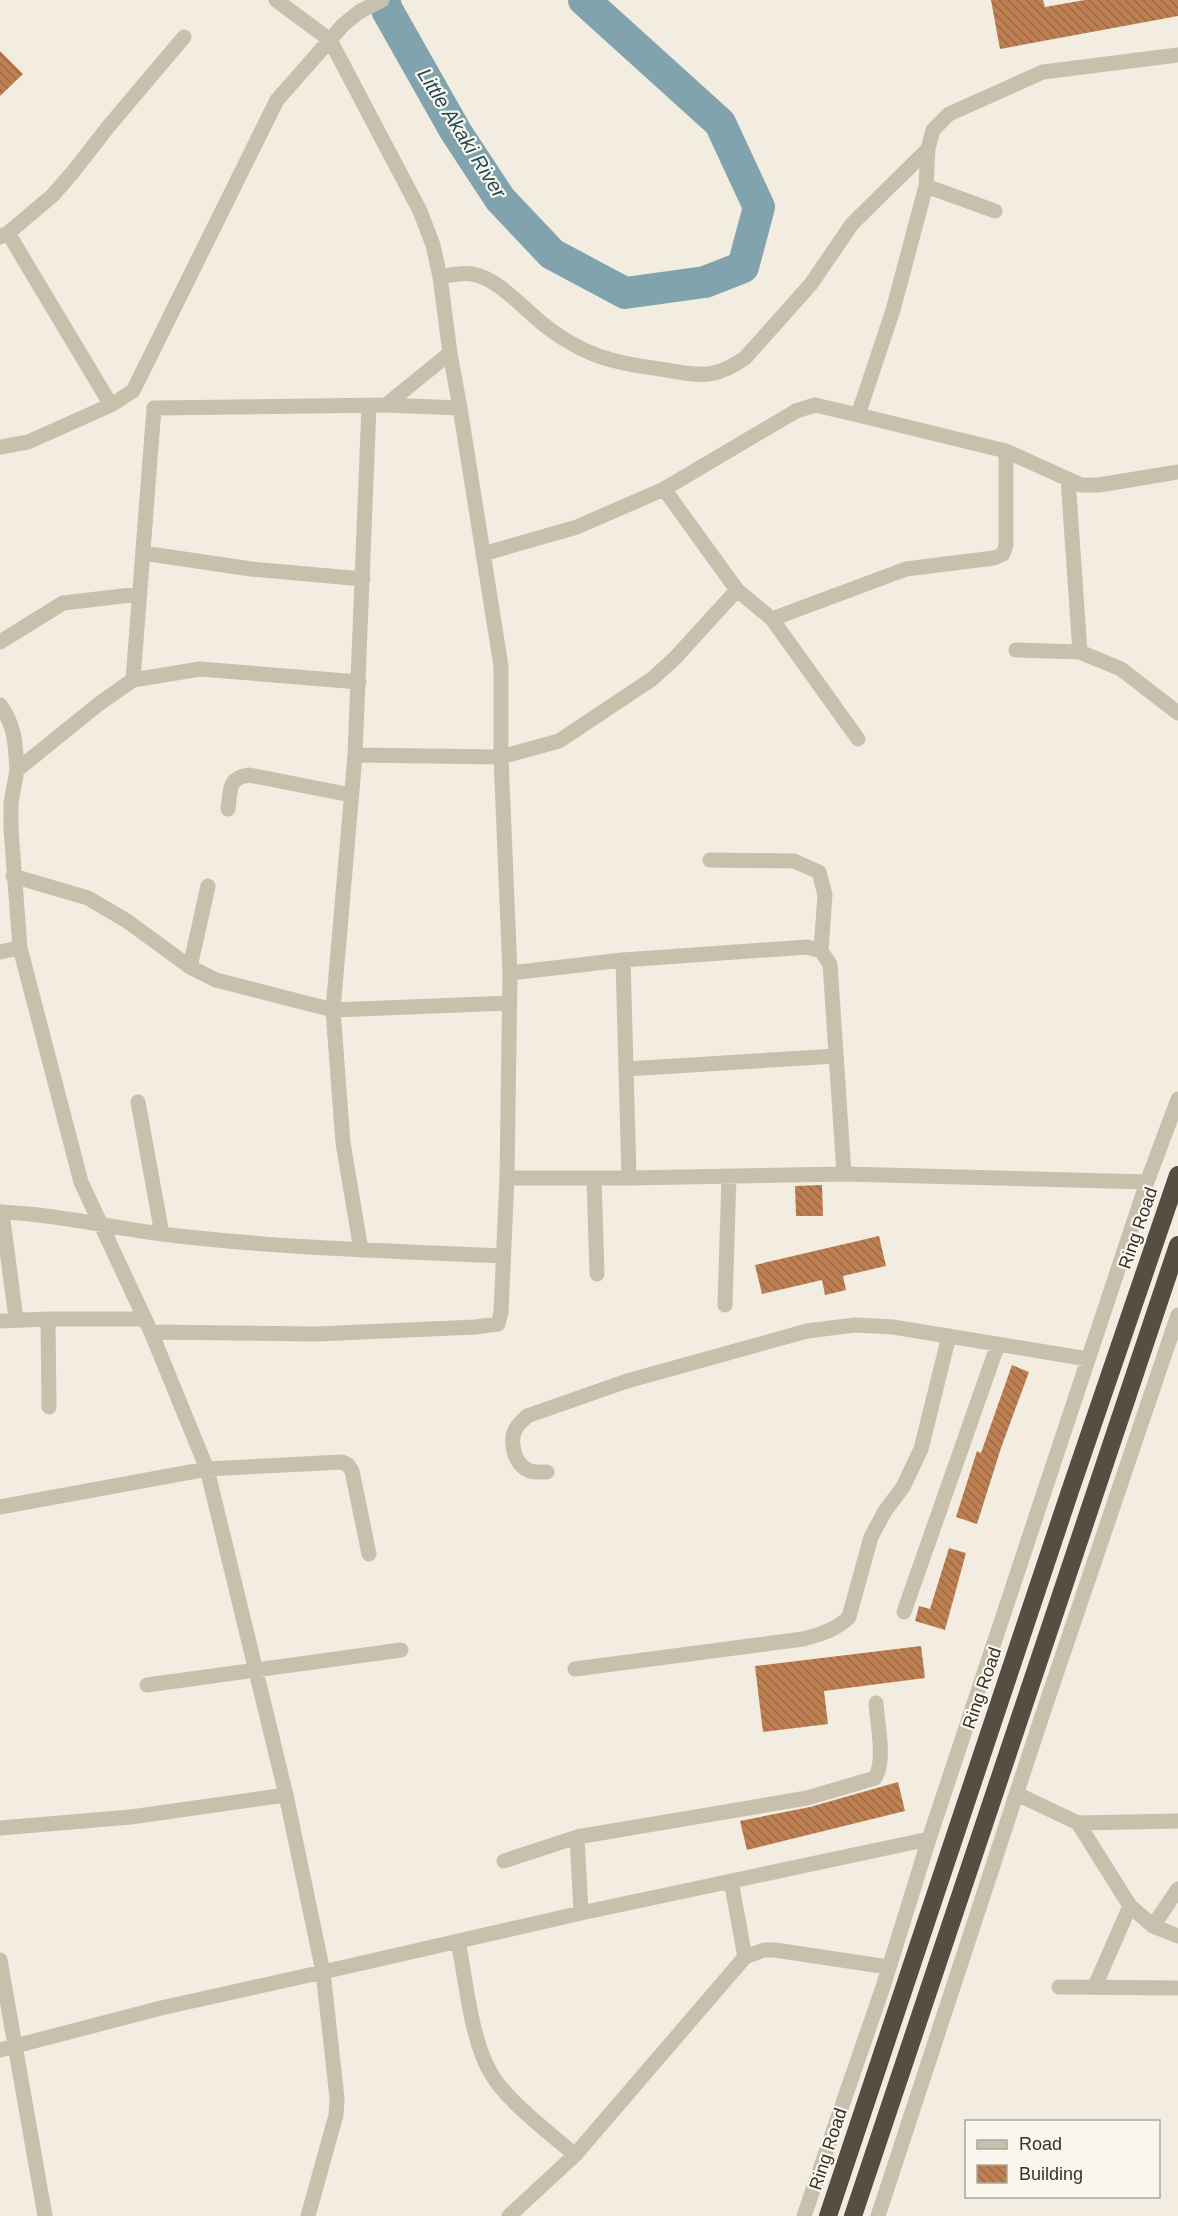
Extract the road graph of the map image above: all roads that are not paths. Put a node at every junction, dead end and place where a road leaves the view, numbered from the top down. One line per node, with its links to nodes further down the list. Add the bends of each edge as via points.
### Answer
1 (276, 0): 4 (street)
2 (382, 0): 4 (street, via 359,12)
3 (184, 37): 9 (street, via 74,172 52,196)
4 (330, 40): 10 (street, via 420,211); 12 (street, via 277,100)
5 (1178, 55): 6 (street, via 1043,72 949,114 933,130)
6 (928, 149): 7 (street); 10 (street, via 852,224 811,284 745,358 717,373 694,375 626,365 582,349 546,327 489,281 473,274)
7 (926, 186): 8 (street); 18 (street, via 893,310)
8 (995, 211)
9 (4, 235): 13 (street)
10 (440, 277): 11 (street)
11 (450, 352): 14 (street); 17 (street)
12 (133, 392): 13 (street); 16 (street)
13 (111, 405): 19 (street, via 28,442)
14 (386, 405): 15 (street); 17 (street)
15 (369, 406): 16 (street); 26 (street)
16 (154, 408): 24 (street)
17 (460, 408): 25 (street)
18 (858, 415): 20 (street); 23 (street, via 815,405 796,411)
19 (0, 447)
20 (1006, 452): 22 (street); 29 (street, via 1003,554 906,569)
21 (1178, 472): 22 (street, via 1099,485)
22 (1068, 479): 32 (street)
23 (664, 489): 25 (street, via 577,527); 27 (street)
24 (143, 553): 26 (street, via 251,570); 28 (street)
25 (483, 554): 39 (street, via 501,666)
26 (363, 579): 34 (street)
27 (737, 590): 29 (street); 39 (street, via 652,679 560,741)
28 (140, 594): 30 (street, via 63,603); 33 (street)
29 (772, 619): 37 (street)
30 (0, 642)
31 (1016, 650): 32 (street)
32 (1080, 652): 36 (street, via 1121,669)
33 (133, 680): 34 (street, via 200,669); 40 (street)
34 (359, 682): 38 (street)
35 (0, 705): 40 (street, via 14,731)
36 (1178, 713)
37 (858, 739)
38 (356, 754): 39 (street); 41 (street)
39 (501, 757): 51 (street)
40 (17, 770): 44 (street, via 11,803)
41 (351, 795): 42 (street, via 238,776 232,782); 53 (street)
42 (228, 808)
43 (710, 860): 47 (street, via 794,861 819,872 825,895)
44 (13, 876): 46 (street); 50 (street, via 88,898)
45 (208, 886): 50 (street)
46 (20, 948): 48 (street); 66 (street, via 81,1182)
47 (821, 951): 49 (street, via 807,947); 54 (street, via 830,964)
48 (0, 952)
49 (623, 960): 51 (street); 55 (street)
50 (190, 967): 53 (street, via 216,980)
51 (510, 973): 52 (street)
52 (509, 1004): 53 (street); 61 (street)
53 (333, 1010): 69 (street, via 342,1143)
54 (836, 1056): 55 (street); 58 (street)
55 (626, 1069): 63 (street)
56 (1178, 1099): 64 (street)
57 (138, 1101): 67 (street)
58 (844, 1174): 60 (street); 64 (street)
59 (1178, 1175): 120 (highway, Ring Road)
60 (729, 1176): 63 (street); 72 (street)
61 (507, 1178): 62 (street); 70 (street)
62 (594, 1178): 63 (street); 71 (street)
63 (629, 1178)
64 (1147, 1182): 80 (street)
65 (1, 1212): 66 (street); 75 (street)
66 (101, 1223): 67 (street); 77 (street)
67 (162, 1234): 69 (street)
68 (1178, 1245): 121 (highway)
69 (361, 1250): 70 (street)
70 (503, 1256): 77 (street, via 501,1312 496,1326 317,1334)
71 (597, 1274)
72 (725, 1305)
73 (1178, 1315): 92 (street)
74 (48, 1318): 75 (street); 77 (street); 81 (street)
75 (16, 1319): 76 (street)
76 (0, 1321)
77 (148, 1326): 82 (street)
78 (949, 1336): 79 (street); 83 (street, via 855,1325 807,1331 627,1381 527,1416 516,1428 513,1440 520,1464 529,1472); 88 (street, via 921,1449 903,1488 871,1537 849,1617 830,1631 803,1639)
79 (998, 1344): 80 (street); 86 (street)
80 (1088, 1359): 98 (street)
81 (49, 1407)
82 (207, 1469): 84 (street); 85 (street, via 334,1462 348,1465); 89 (street)
83 (547, 1472)
84 (0, 1507)
85 (369, 1554)
86 (904, 1612)
87 (401, 1650): 89 (street)
88 (575, 1669)
89 (256, 1670): 90 (street); 93 (street)
90 (147, 1685)
91 (876, 1703): 97 (street, via 881,1756 875,1778 807,1798)
92 (1017, 1794): 95 (street); 122 (street)
93 (286, 1795): 96 (street, via 131,1817); 110 (street)
94 (1178, 1821): 95 (street)
95 (1078, 1823): 102 (street)
96 (0, 1828)
97 (577, 1837): 99 (street); 103 (street)
98 (929, 1839): 100 (street); 109 (street)
99 (504, 1862)
100 (731, 1881): 103 (street); 107 (street)
101 (1178, 1889): 104 (street)
102 (1130, 1906): 104 (street); 111 (street)
103 (581, 1913): 106 (street)
104 (1153, 1926): 105 (street)
105 (1178, 1936)
106 (459, 1941): 110 (street); 115 (street, via 478,2041 491,2074 502,2090)
107 (745, 1957): 109 (street, via 775,1950); 115 (street)
108 (0, 1960): 114 (street)
109 (888, 1966): 119 (street)
110 (323, 1972): 114 (street); 117 (street, via 336,2115)
111 (1095, 1986): 112 (street); 113 (street)
112 (1059, 1987)
113 (1178, 1988)
114 (7, 2047): 116 (street)
115 (574, 2155): 118 (street)
116 (45, 2216)
117 (308, 2216)
118 (509, 2216)
119 (804, 2216)
120 (828, 2216)
121 (853, 2216)
122 (878, 2216)

